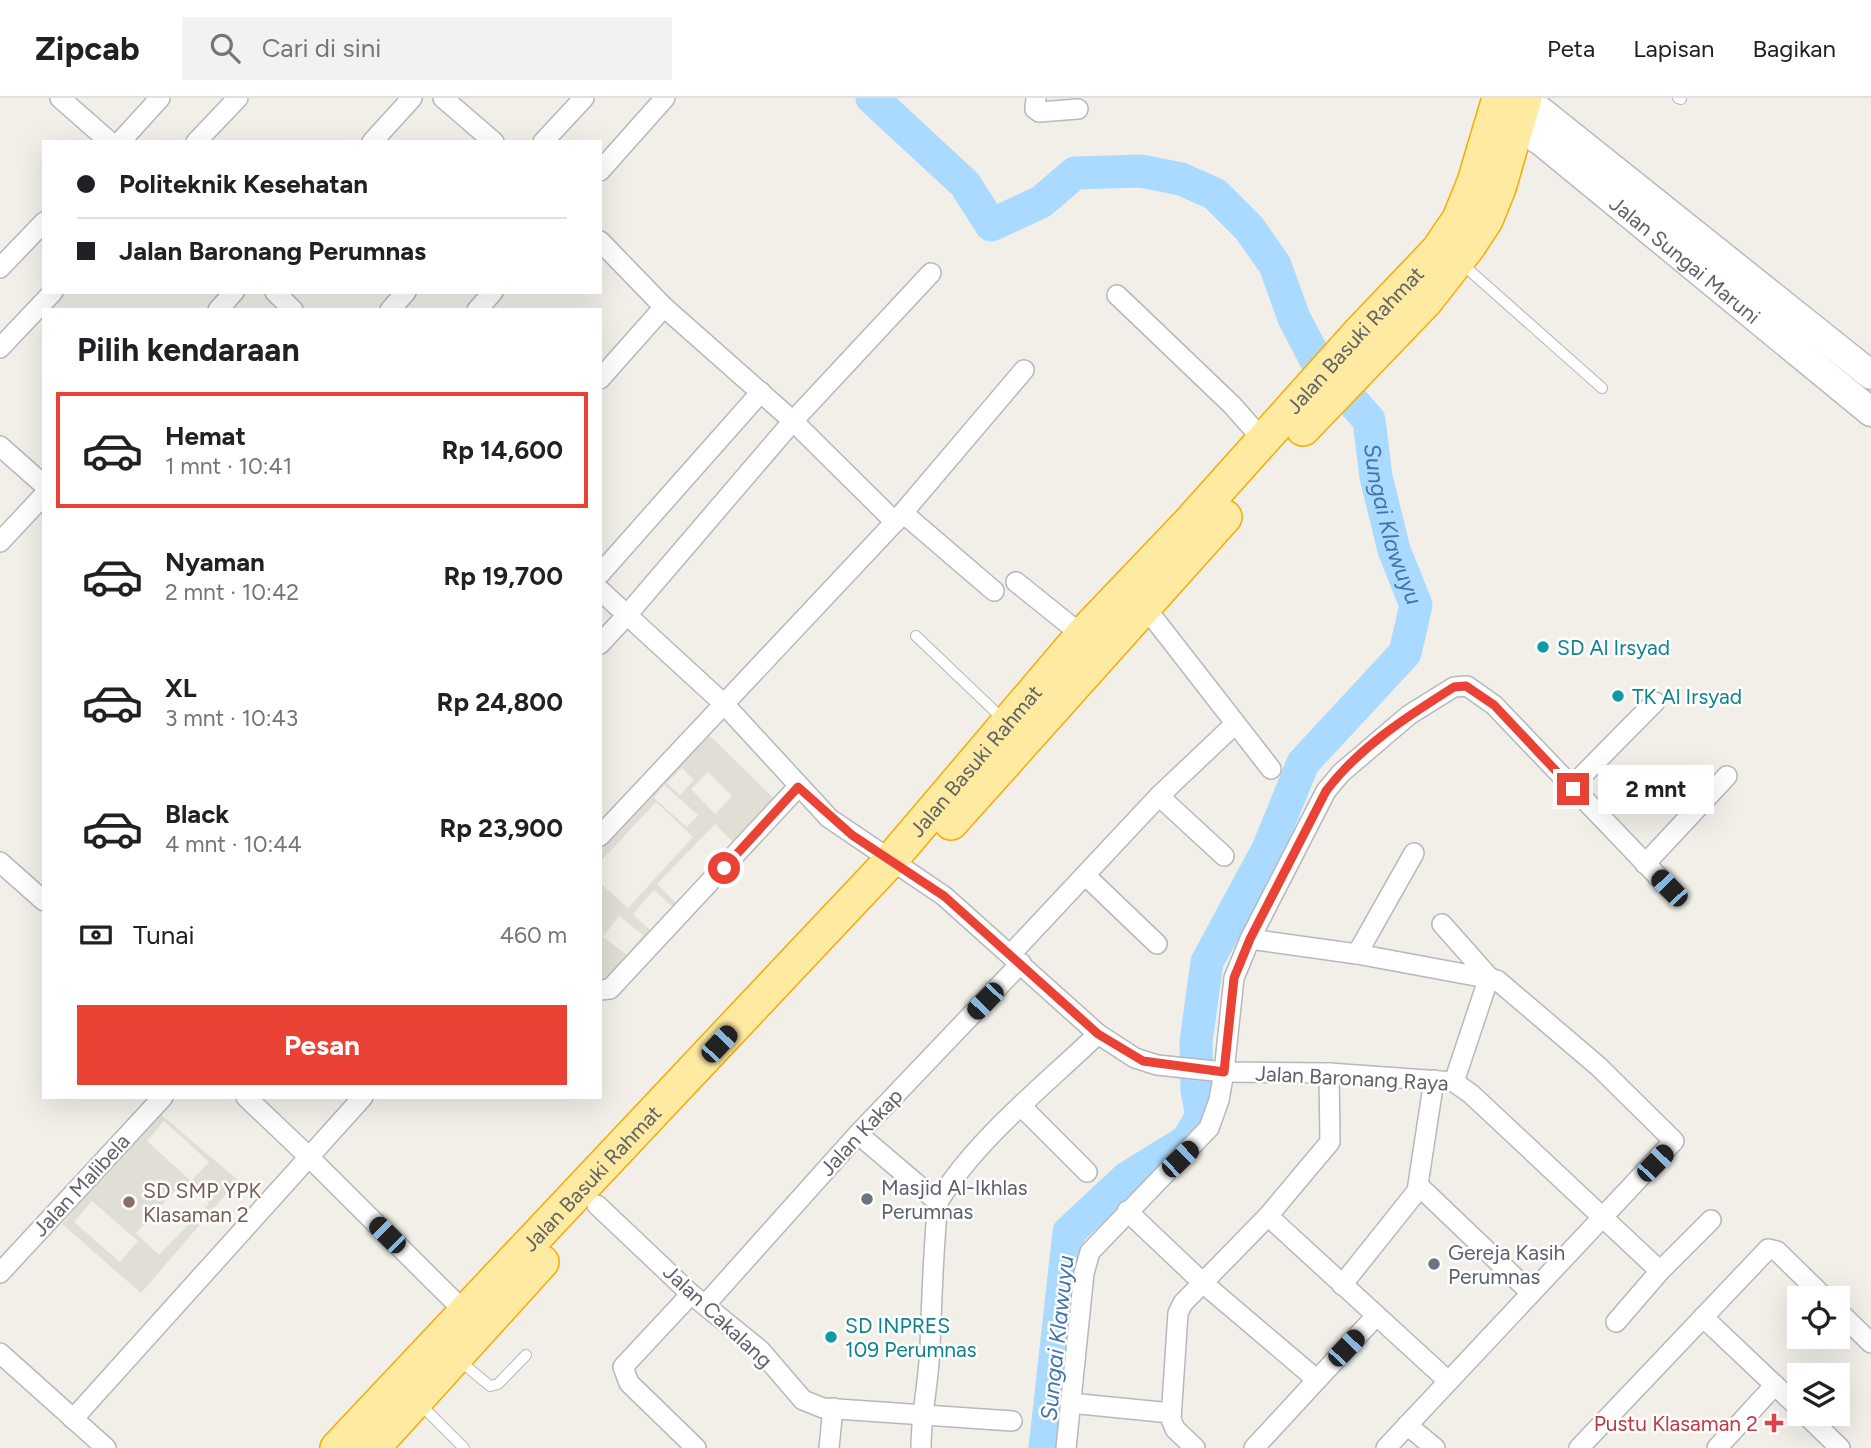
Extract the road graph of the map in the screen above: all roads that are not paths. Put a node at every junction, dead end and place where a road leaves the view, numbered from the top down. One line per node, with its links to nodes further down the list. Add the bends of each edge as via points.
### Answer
1 (60, 98): 11 (street)
2 (160, 98): 12 (street)
3 (238, 98): 13 (street)
4 (412, 98): 14 (street)
5 (443, 98): 15 (street)
6 (584, 98): 16 (street)
7 (665, 98): 17 (street)
8 (1036, 98): 10 (street, via 1038,112)
9 (1515, 105): 20 (highway, Jalan Basuki Rahmat, via 1486,220); 34 (highway, Jalan Basuki Rahmat, via 1459,219); 37 (main road, Jalan Sungai Maruni); 41 (main road, Jalan Sungai Maruni)
10 (1078, 109)
11 (108, 140)
12 (122, 140)
13 (198, 140)
14 (374, 140)
15 (492, 140)
16 (545, 140)
17 (602, 169)
18 (42, 224): 21 (street)
19 (602, 243): 29 (street)
20 (1458, 260): 34 (highway, Jalan Basuki Rahmat, via 1426,301); 39 (lane)
21 (0, 268)
22 (931, 273): 42 (street)
23 (51, 294): 35 (street)
24 (232, 294): 30 (street)
25 (277, 294): 31 (street)
26 (404, 294): 32 (street)
27 (490, 294): 33 (street)
28 (1117, 295): 44 (street)
29 (664, 307): 38 (street); 40 (street)
30 (220, 308)
31 (291, 308)
32 (392, 308)
33 (479, 308)
34 (1366, 343): 43 (highway, Jalan Basuki Rahmat)
35 (0, 348)
36 (1024, 370): 48 (street)
37 (1871, 375)
38 (602, 377)
39 (1602, 388)
40 (761, 392): 42 (street); 51 (street)
41 (1871, 412)
42 (793, 421): 48 (street); 56 (street)
43 (1294, 422): 44 (highway, Jalan Basuki Rahmat); 49 (highway, Jalan Basuki Rahmat)
44 (1263, 440): 49 (highway, Jalan Basuki Rahmat)
45 (0, 446): 46 (street)
46 (42, 483)
47 (42, 497): 50 (street)
48 (899, 517): 54 (street); 61 (street)
49 (1196, 533): 55 (highway, Jalan Basuki Rahmat); 57 (highway, Jalan Basuki Rahmat)
50 (0, 542)
51 (602, 572)
52 (1016, 582): 57 (street)
53 (602, 592): 56 (street, Jalan Baronang Raya)
54 (994, 592)
55 (1145, 607): 63 (street); 74 (highway, Jalan Basuki Rahmat)
56 (628, 615): 59 (street); 61 (street, Jalan Baronang Raya)
57 (1082, 635): 62 (highway, Jalan Basuki Rahmat)
58 (916, 636): 62 (lane)
59 (602, 642)
60 (1655, 702): 67 (street)
61 (724, 704): 66 (street, Jalan Baronang Raya); 69 (street)
62 (1007, 723): 74 (highway, Jalan Basuki Rahmat)
63 (1234, 724): 64 (street); 68 (street, Jalan Kakap)
64 (1271, 769)
65 (1727, 776): 73 (street)
66 (798, 787): 74 (street, Jalan Baronang Raya, via 829,818); 84 (street, via 650,949 610,989)
67 (1572, 787): 73 (street); 79 (street, via 1494,705 1466,686 1454,687 1392,728 1331,785)
68 (1159, 796): 71 (street); 75 (street, Jalan Kakap)
69 (602, 834)
70 (1414, 853): 81 (street)
71 (1224, 856)
72 (0, 862): 77 (street)
73 (1645, 864): 76 (street)
74 (898, 867): 82 (street, Jalan Baronang Raya, via 944,896); 90 (highway, Jalan Basuki Rahmat)
75 (1085, 875): 80 (street); 82 (street, Jalan Kakap)
76 (1669, 888)
77 (42, 899)
78 (1442, 924): 83 (street)
79 (1250, 939): 81 (street); 86 (street, via 1231,989)
80 (1157, 944)
81 (1357, 954): 83 (street)
82 (1016, 959): 85 (street, Jalan Baronang Raya); 95 (street, Jalan Kakap)
83 (1489, 977): 89 (street); 103 (street, via 1515,993 1598,1066 1673,1139 1673,1145)
84 (602, 990)
85 (1098, 1034): 86 (street, Jalan Baronang Raya, via 1135,1058 1157,1065); 94 (street)
86 (1221, 1071): 87 (street, Jalan Baronang Raya); 101 (street, via 1219,1101 1209,1128)
87 (1329, 1073): 88 (street, Jalan Baronang Raya); 102 (street, via 1330,1142)
88 (1434, 1080): 89 (street, Jalan Baronang Raya); 98 (street)
89 (1454, 1082): 103 (street, Jalan Baronang Raya)
90 (688, 1091): 100 (highway, Jalan Basuki Rahmat); 114 (highway, Jalan Basuki Rahmat)
91 (161, 1099): 106 (street, Jalan Malibela)
92 (248, 1099): 96 (street)
93 (361, 1099): 96 (street)
94 (1022, 1107): 97 (street); 99 (street, via 950,1181)
95 (858, 1134): 99 (street); 111 (street, Jalan Kakap)
96 (309, 1157): 114 (street); 130 (street)
97 (1087, 1171)
98 (1419, 1186): 108 (street); 110 (street)
99 (938, 1202): 128 (street, via 930,1349)
100 (597, 1205): 111 (street, Jalan Cakalang); 114 (highway, Jalan Basuki Rahmat)
101 (1127, 1211): 107 (street); 126 (street, via 1095,1244 1087,1262)
102 (1268, 1216): 107 (street); 108 (street)
103 (1603, 1217): 105 (street, Jalan Baronang Raya); 110 (street)
104 (1710, 1220): 105 (street)
105 (1660, 1271): 115 (street)
106 (0, 1273)
107 (1203, 1283): 121 (street); 129 (street, via 1183,1303 1175,1324)
108 (1342, 1285): 112 (street)
109 (1813, 1286): 113 (street, via 1777,1251 1768,1249)
110 (1531, 1293): 122 (street)
111 (698, 1300): 127 (street, Jalan Cakalang, via 760,1350 803,1399); 138 (street, Jalan Kakap, via 623,1367 629,1383)
112 (1376, 1316): 121 (street); 122 (street)
113 (1703, 1317): 123 (street); 146 (street)
114 (474, 1322): 120 (highway, Jalan Basuki Rahmat); 135 (highway, Jalan Basuki Rahmat)
115 (1616, 1322)
116 (1850, 1323): 117 (street)
117 (1871, 1343)
118 (0, 1353): 130 (street)
119 (526, 1355): 120 (lane, via 490,1387)
120 (457, 1358): 125 (highway, Jalan Basuki Rahmat)
121 (1316, 1379): 143 (street)
122 (1447, 1380): 132 (street)
123 (1775, 1385): 124 (street); 147 (street)
124 (1787, 1396)
125 (416, 1401): 136 (highway, Jalan Basuki Rahmat); 137 (lane)
126 (1070, 1403): 129 (street); 141 (street)
127 (832, 1408): 128 (street, Jalan Cakalang); 139 (street)
128 (921, 1413): 131 (street, Jalan Cakalang); 140 (street)
129 (1171, 1413): 142 (street, via 1175,1429)
130 (73, 1419): 134 (street)
131 (1012, 1421)
132 (1408, 1425): 144 (street); 145 (street)
133 (1817, 1426): 148 (street)
134 (106, 1448)
135 (337, 1448)
136 (373, 1448)
137 (464, 1448)
138 (696, 1448)
139 (830, 1448)
140 (921, 1448)
141 (1066, 1448)
142 (1195, 1448)
143 (1254, 1448)
144 (1386, 1448)
145 (1435, 1448)
146 (1579, 1448)
147 (1717, 1448)
148 (1840, 1448)

